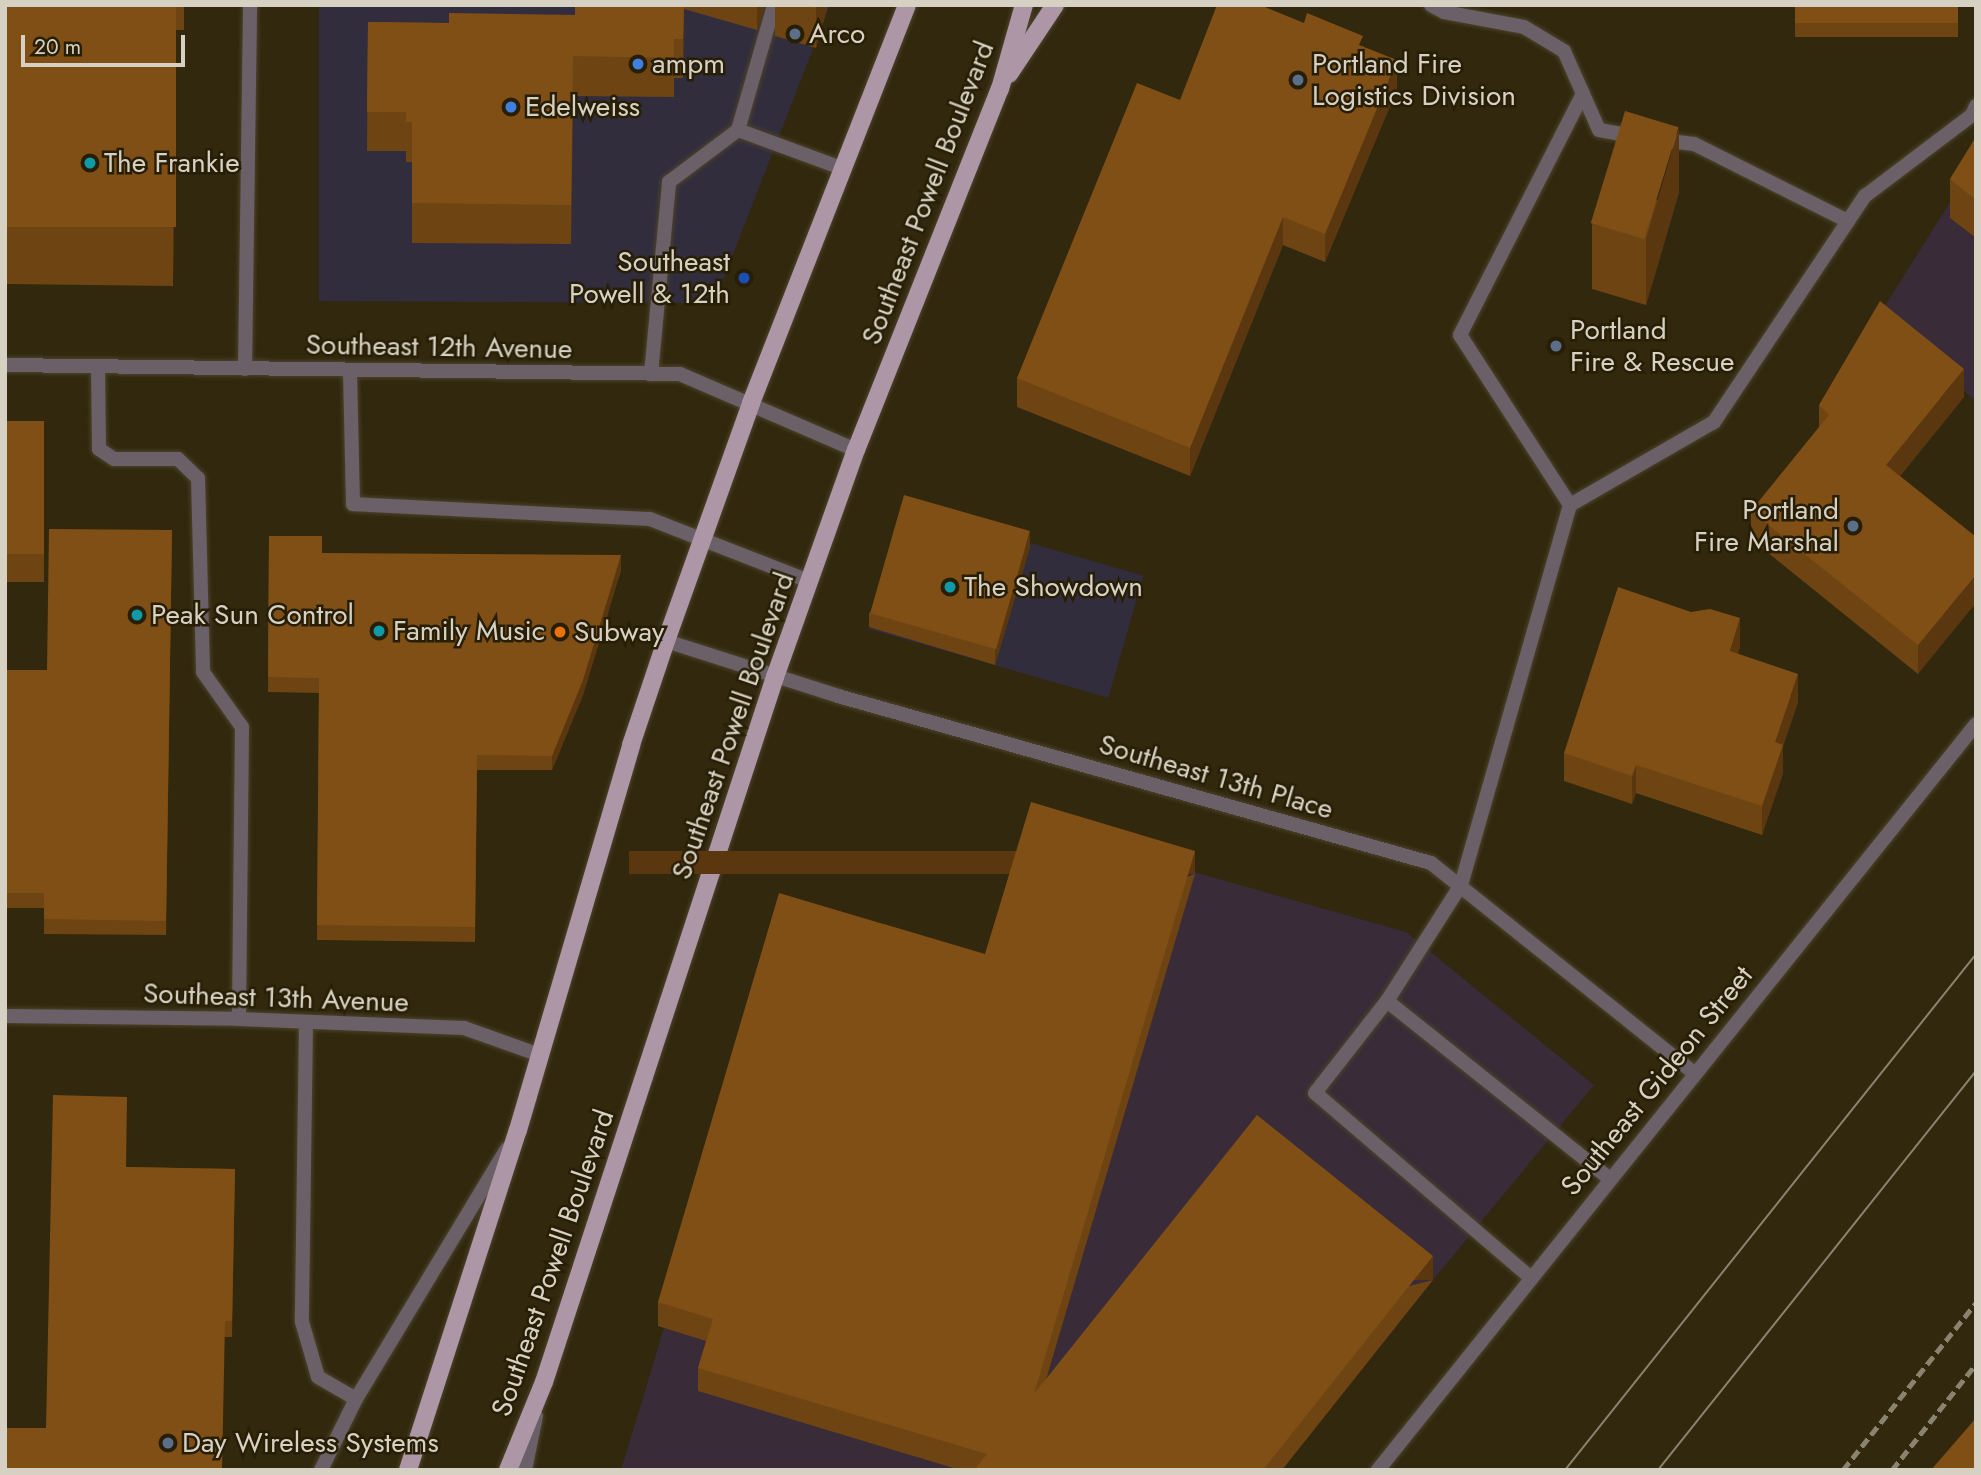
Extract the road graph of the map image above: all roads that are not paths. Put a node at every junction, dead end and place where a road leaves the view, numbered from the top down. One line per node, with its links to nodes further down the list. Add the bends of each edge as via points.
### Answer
1 (250, 5): 15 (street)
2 (774, 5): 10 (street)
3 (907, 5): 11 (main road)
4 (1024, 5): 7 (main road, Southeast Powell Boulevard)
5 (1055, 5): 7 (main road)
6 (1431, 5): 8 (street, via 1444,12 1524,27 1564,51)
7 (1000, 89): 19 (main road, Southeast Powell Boulevard)
8 (1583, 94): 12 (street, via 1599,130 1694,144); 20 (street, via 1460,335)
9 (1976, 106): 12 (street, via 1972,115 1866,196)
10 (738, 130): 11 (street); 17 (street, via 669,182)
11 (844, 169): 18 (main road)
12 (1848, 221): 20 (street, via 1714,422)
13 (5, 365): 14 (street, Southeast 12th Avenue)
14 (98, 366): 15 (street, Southeast 12th Avenue); 29 (street, via 99,449 114,459 178,459 198,478 203,672 242,727)
15 (245, 369): 16 (street, Southeast 12th Avenue)
16 (350, 371): 17 (street, Southeast 12th Avenue); 21 (street, via 353,504 650,519)
17 (651, 374): 18 (street, Southeast 12th Avenue, via 680,374)
18 (751, 403): 19 (street, Southeast 12th Avenue); 21 (main road)
19 (856, 450): 22 (main road, Southeast Powell Boulevard)
20 (1570, 506): 26 (street)
21 (702, 539): 22 (street); 23 (main road)
22 (809, 580): 24 (main road, Southeast Powell Boulevard)
23 (666, 642): 24 (street, Southeast 13th Place); 31 (main road)
24 (775, 677): 26 (street, Southeast 13th Place, via 1403,854 1431,863); 36 (main road, Southeast Powell Boulevard)
25 (1976, 724): 32 (street, Southeast Gideon Street)
26 (1461, 885): 27 (street); 32 (street, Southeast 13th Place)
27 (1387, 1001): 34 (street); 35 (street, via 1314,1093)
28 (5, 1016): 29 (street, Southeast 13th Avenue)
29 (239, 1019): 30 (street, Southeast 13th Avenue)
30 (306, 1022): 31 (street, Southeast 13th Avenue, via 464,1028); 37 (street, via 302,1322 318,1377)
31 (540, 1055): 33 (main road)
32 (1694, 1073): 34 (street, Southeast Gideon Street)
33 (518, 1130): 37 (street); 39 (main road)
34 (1610, 1179): 35 (street, Southeast Gideon Street)
35 (1531, 1278): 42 (street, Southeast Gideon Street)
36 (544, 1382): 40 (main road, Southeast Powell Boulevard); 41 (street)
37 (356, 1399): 38 (street)
38 (321, 1470)
39 (408, 1470)
40 (508, 1470)
41 (524, 1470)
42 (1378, 1470)

